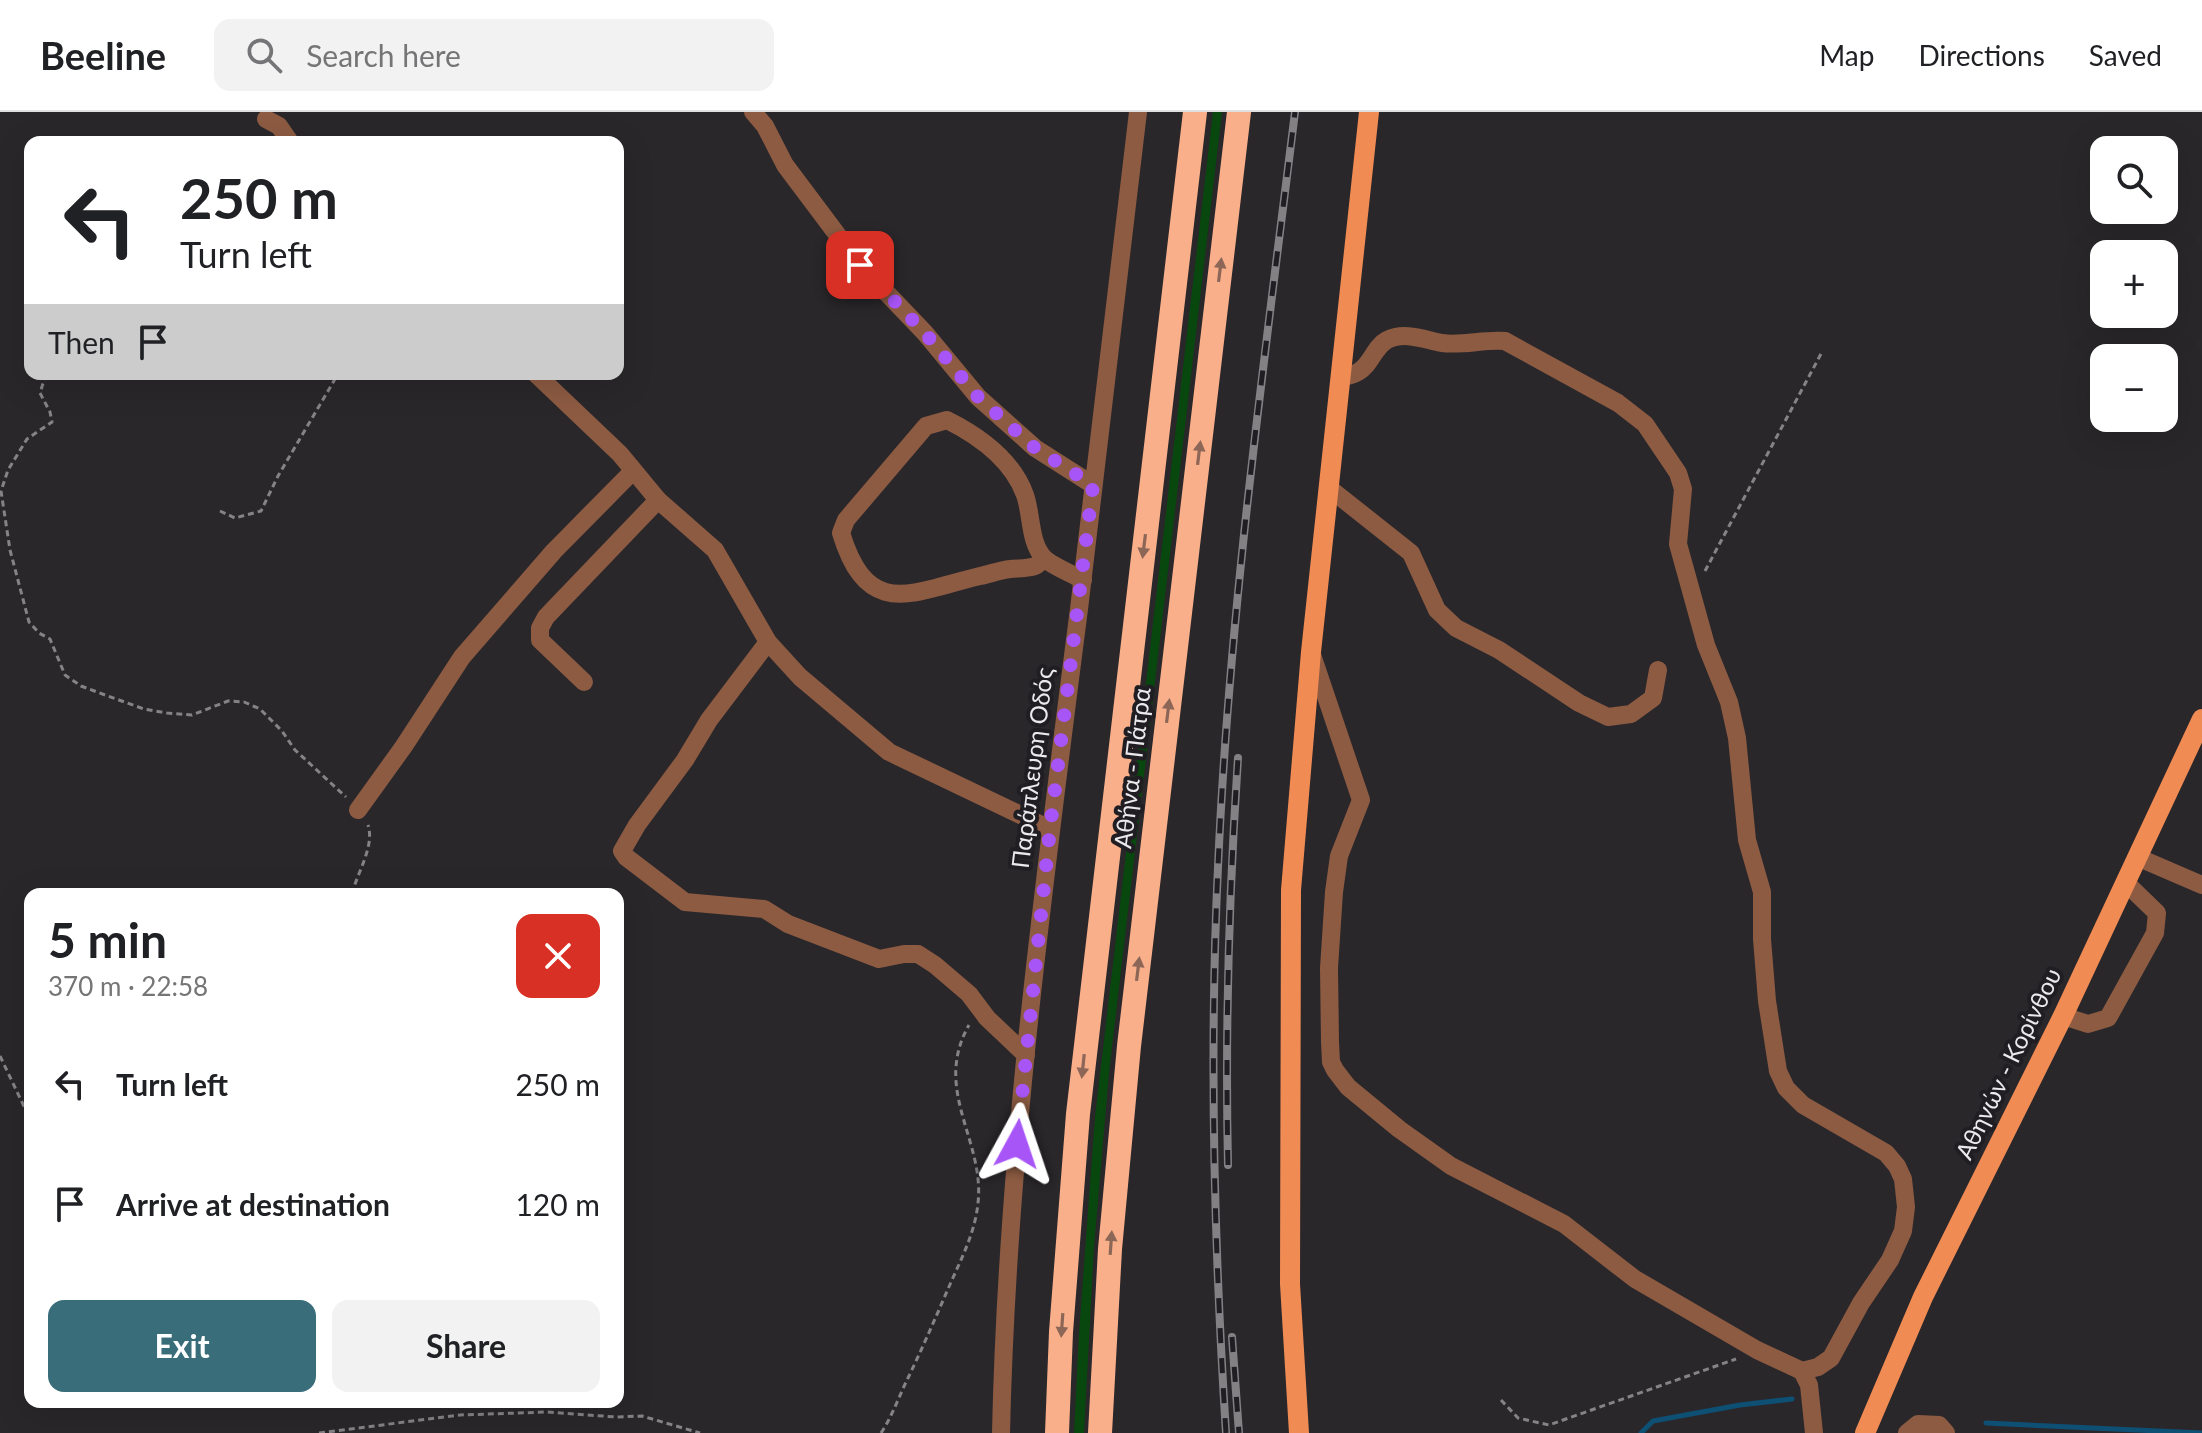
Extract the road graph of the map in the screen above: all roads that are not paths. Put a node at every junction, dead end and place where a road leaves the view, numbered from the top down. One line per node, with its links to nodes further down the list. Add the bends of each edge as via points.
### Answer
1 (753, 112): 11 (street, via 785,165 860,265 978,397 1035,448)
2 (1138, 112): 11 (street, Παράπλευρη Οδός)
3 (1195, 112): 30 (highway, Αθήνα - Πάτρα, one-way to 30, via 1085,1043)
4 (1239, 112): 31 (highway, Αθήνα - Πάτρα, one-way to 4, via 1129,1046)
5 (1369, 112): 8 (main road)
6 (266, 119): 7 (street)
7 (286, 136)
8 (1340, 378): 12 (main road); 28 (street, via 1358,372 1386,340 1402,336 1444,343 1505,341 1618,403 1645,424 1678,473 1683,489 1678,544 1737,738 1747,840 1762,892 1767,1001 1778,1071 1803,1105 1886,1153 1903,1179 1903,1231 1890,1260 1831,1358)
9 (542, 380): 10 (street)
10 (633, 471): 13 (street); 21 (street, via 554,551 462,657)
11 (1093, 485): 15 (street, Παράπλευρη Οδός)
12 (1329, 488): 17 (main road); 18 (street, via 1411,553 1437,610 1456,628 1579,703 1608,717 1631,714 1653,698)
13 (658, 500): 16 (street, via 715,550); 19 (street, via 540,628 540,640)
14 (1044, 558): 14 (street, via 1008,463 947,420 926,426 846,520 841,533 864,577 894,595 1034,566); 15 (street)
15 (1083, 580): 22 (street, Παράπλευρη Οδός)
16 (768, 642): 22 (street, via 800,677 889,752); 27 (street, via 622,851 685,902 764,909 788,924 879,959 918,954 969,994)
17 (1311, 652): 28 (street, via 1361,800 1339,856 1334,892 1329,968 1335,1070 1348,1087 1439,1158 1564,1224 1635,1279); 32 (main road, via 1291,890 1290,1284)
18 (1658, 670)
19 (584, 682)
20 (2202, 719): 23 (main road, Αθηνών - Κορίνθου)
21 (358, 810)
22 (1050, 829): 27 (street, Παράπλευρη Οδός)
23 (2137, 857): 24 (main road, Αθηνών - Κορίνθου); 25 (street)
24 (2125, 882): 26 (main road, Αθηνών - Κορίνθου); 26 (street, via 2157,913 2155,933 2108,1018 2088,1024)
25 (2202, 885)
26 (2063, 1016): 34 (main road, Αθηνών - Κορίνθου, via 1923,1297)
27 (1026, 1055): 29 (street, Παράπλευρη Οδός, via 1009,1234)
28 (1802, 1371): 33 (street, via 1809,1385)
29 (1001, 1433)
30 (1057, 1433)
31 (1100, 1433)
32 (1299, 1433)
33 (1814, 1433)
34 (1865, 1433)
35 (1907, 1433): 36 (street, via 1918,1424 1939,1425)
36 (1946, 1433)

